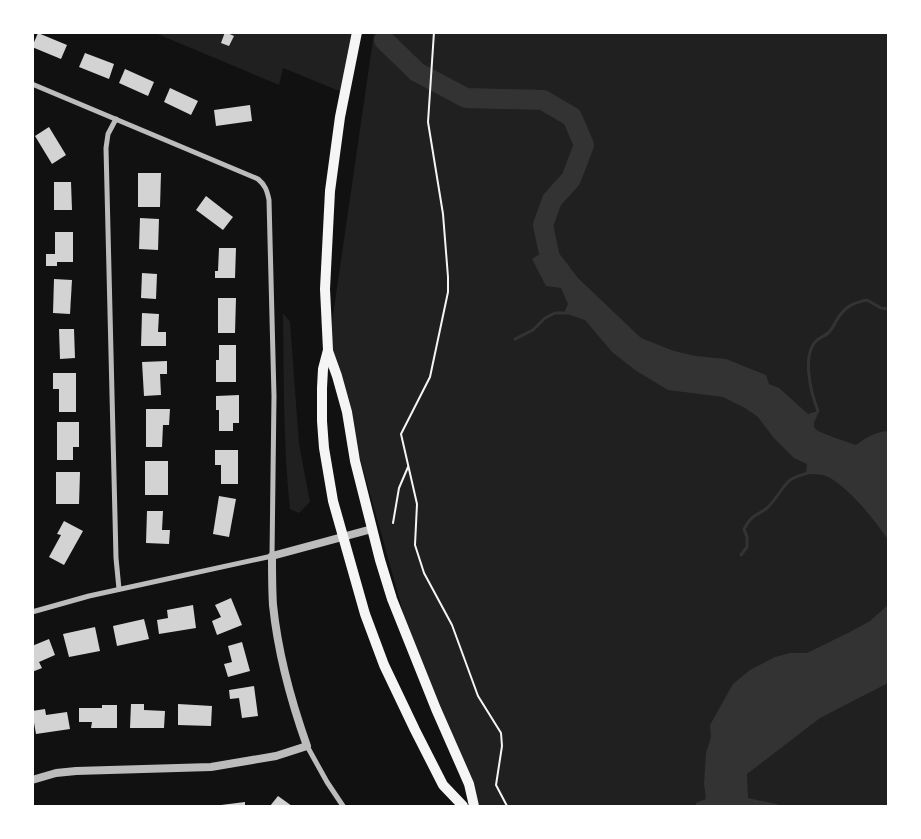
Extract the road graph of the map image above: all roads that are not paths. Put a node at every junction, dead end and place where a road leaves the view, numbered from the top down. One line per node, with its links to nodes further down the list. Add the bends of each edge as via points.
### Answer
1 (357, 32): 4 (main road, via 340,117 330,191 325,289)
2 (32, 84): 3 (street)
3 (116, 119): 7 (street, via 258,179 267,190 274,396); 8 (street, via 108,134 106,148)
4 (328, 350): 5 (main road, via 347,412); 6 (main road, via 322,421 329,480)
5 (372, 529): 6 (street); 14 (main road, via 392,599 469,784)
6 (343, 536): 7 (street); 13 (main road, via 365,614 384,665 444,784)
7 (272, 556): 8 (street); 10 (street, via 273,605 279,646 294,708)
8 (119, 589): 9 (street)
9 (32, 612)
10 (308, 746): 11 (street, via 276,756 210,767 76,771); 12 (street, via 326,782)
11 (32, 780)
12 (343, 806)
13 (463, 806)
14 (474, 806)

